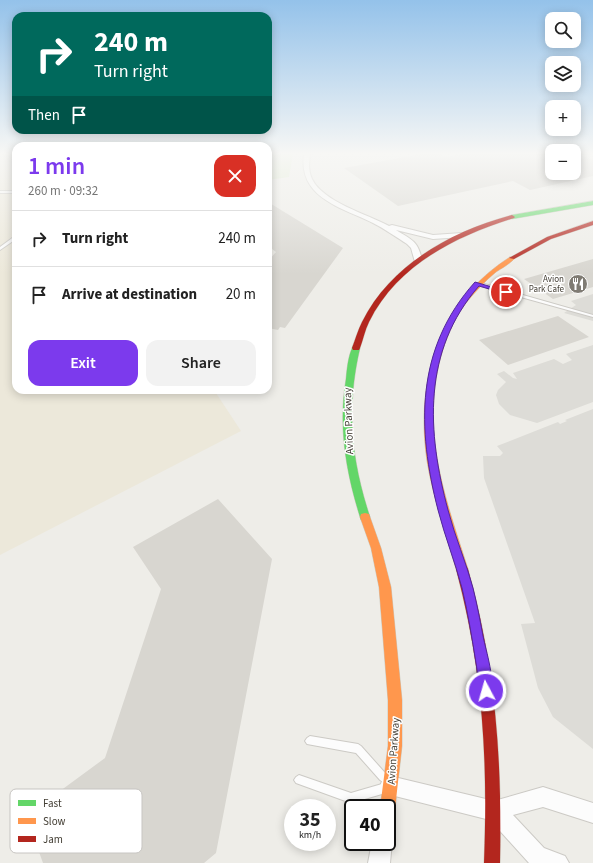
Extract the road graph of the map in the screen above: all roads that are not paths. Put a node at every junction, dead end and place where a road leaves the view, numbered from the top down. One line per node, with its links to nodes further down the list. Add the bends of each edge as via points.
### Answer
1 (324, 194): 3 (street, via 343,208)
2 (593, 203): 5 (street, Avion Parkway, via 524,214)
3 (375, 222): 5 (street, via 433,237); 8 (street, via 415,247)
4 (593, 223): 9 (street, via 560,233 524,249)
5 (462, 235): 8 (street, Avion Parkway)
6 (12, 240): 7 (lane)
7 (0, 249)
8 (418, 260): 13 (street, Avion Parkway, via 392,284 371,311 355,344 346,390 349,460 358,497 379,560 388,606 396,724)
9 (477, 284): 10 (lane); 15 (street, via 453,315 436,355 431,379 429,422 434,471 443,511 468,589 483,664 492,745)
10 (593, 316)
11 (310, 741): 13 (lane, via 358,749)
12 (299, 780): 13 (lane, via 351,798)
13 (390, 786): 14 (street, Avion Parkway); 15 (street)
14 (388, 799)
15 (494, 811): 16 (street, via 543,797); 19 (street); 20 (street, via 538,857)
16 (593, 813)
17 (381, 851): 18 (street)
18 (379, 863)
19 (492, 863)
20 (558, 863)

